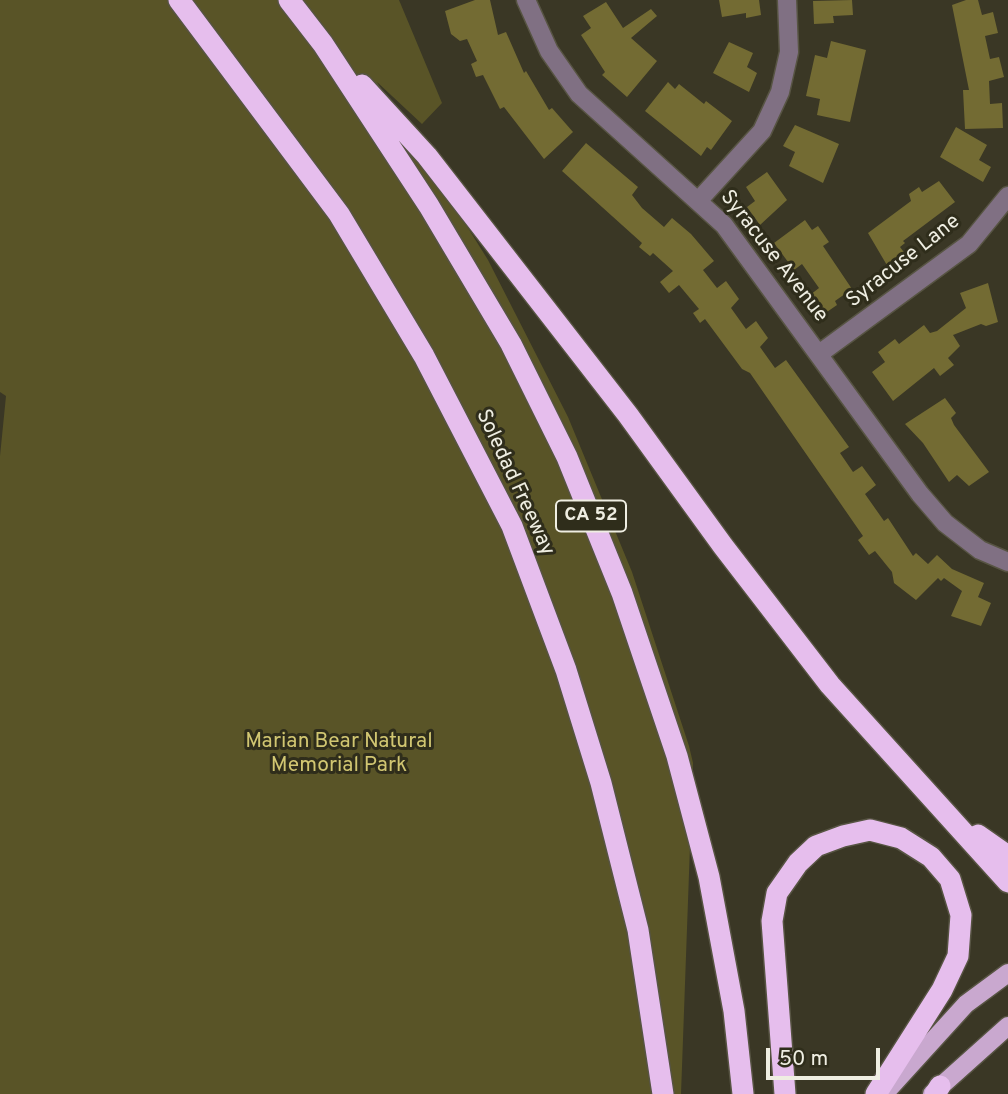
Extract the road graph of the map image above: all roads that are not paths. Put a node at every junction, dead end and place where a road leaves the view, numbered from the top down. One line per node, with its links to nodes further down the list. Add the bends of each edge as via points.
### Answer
1 (289, 0): 5 (highway, CA 52)
2 (526, 0): 7 (street, Syracuse Avenue, via 549,51 579,94)
3 (787, 0): 7 (street, via 789,52 780,92 762,131)
4 (185, 8): 16 (highway, Soledad Freeway, via 339,214 425,356 512,526 566,670 601,783 638,930)
5 (323, 44): 10 (highway, via 427,156 830,685); 17 (highway, CA 52, via 429,206 511,344 567,457 622,593 677,756 709,877 734,1011)
6 (1008, 196): 8 (street, Syracuse Lane, via 969,244)
7 (699, 200): 8 (street, Syracuse Avenue, via 724,225)
8 (819, 354): 9 (street, Syracuse Avenue, via 946,523 980,550)
9 (1008, 562)
10 (948, 813): 11 (highway); 12 (highway)
11 (1008, 856)
12 (1008, 882)
13 (1008, 973): 20 (main road, via 966,1004)
14 (1008, 1026): 15 (main road)
15 (936, 1091)
16 (663, 1094)
17 (743, 1094)
18 (785, 1094): 19 (highway, via 772,921 776,893 816,846 870,830 901,838 931,857 950,879 961,915 958,956 943,990)
19 (876, 1094)
20 (884, 1094)

